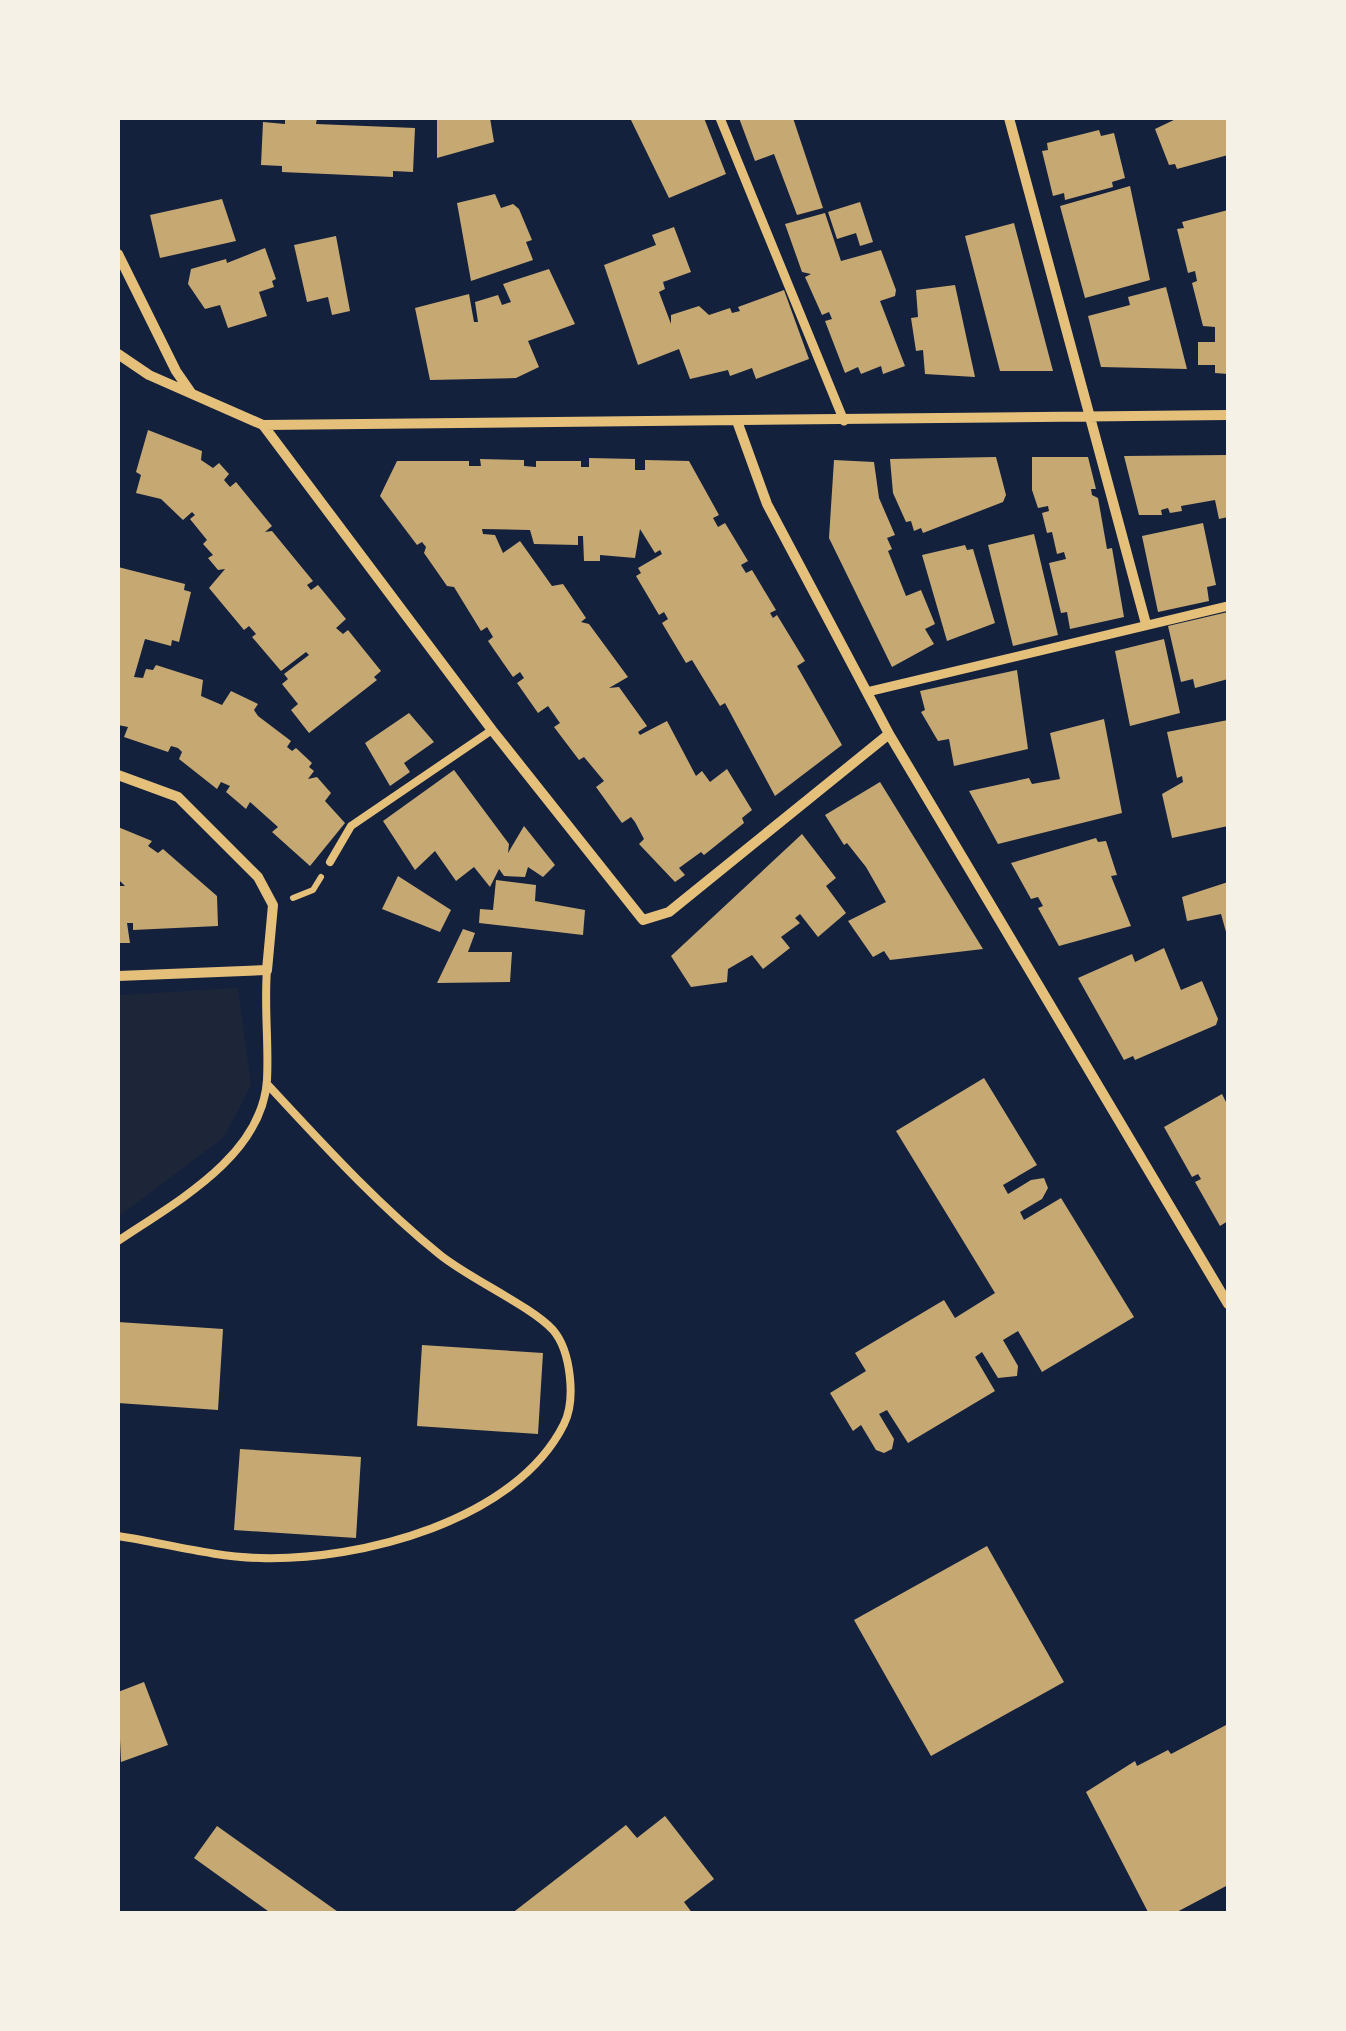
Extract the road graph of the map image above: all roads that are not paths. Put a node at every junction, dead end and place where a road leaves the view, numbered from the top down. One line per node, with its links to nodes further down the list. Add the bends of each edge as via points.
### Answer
1 (720, 118): 9 (street)
2 (1009, 118): 7 (street)
3 (118, 254): 5 (street)
4 (118, 357): 5 (street)
5 (193, 394): 10 (street)
6 (1228, 415): 7 (street)
7 (1092, 416): 9 (street); 12 (street)
8 (737, 421): 9 (street); 10 (street); 13 (street, via 767,504)
9 (844, 421)
10 (263, 425): 14 (street)
11 (1228, 606): 12 (street)
12 (1146, 624): 13 (street)
13 (867, 692): 15 (street)
14 (492, 730): 15 (street, via 642,920 669,912); 17 (lane, via 351,826)
15 (890, 734): 22 (street)
16 (118, 774): 18 (street, via 178,797 258,877 273,905)
17 (330, 862)
18 (266, 970): 19 (street); 20 (lane)
19 (118, 976)
20 (267, 1084): 21 (lane, via 252,1127 231,1156); 23 (lane, via 356,1180 442,1256 553,1330 569,1367 567,1417 548,1455 465,1515 347,1555 258,1558)
21 (118, 1240)
22 (1228, 1304)
23 (118, 1536)

